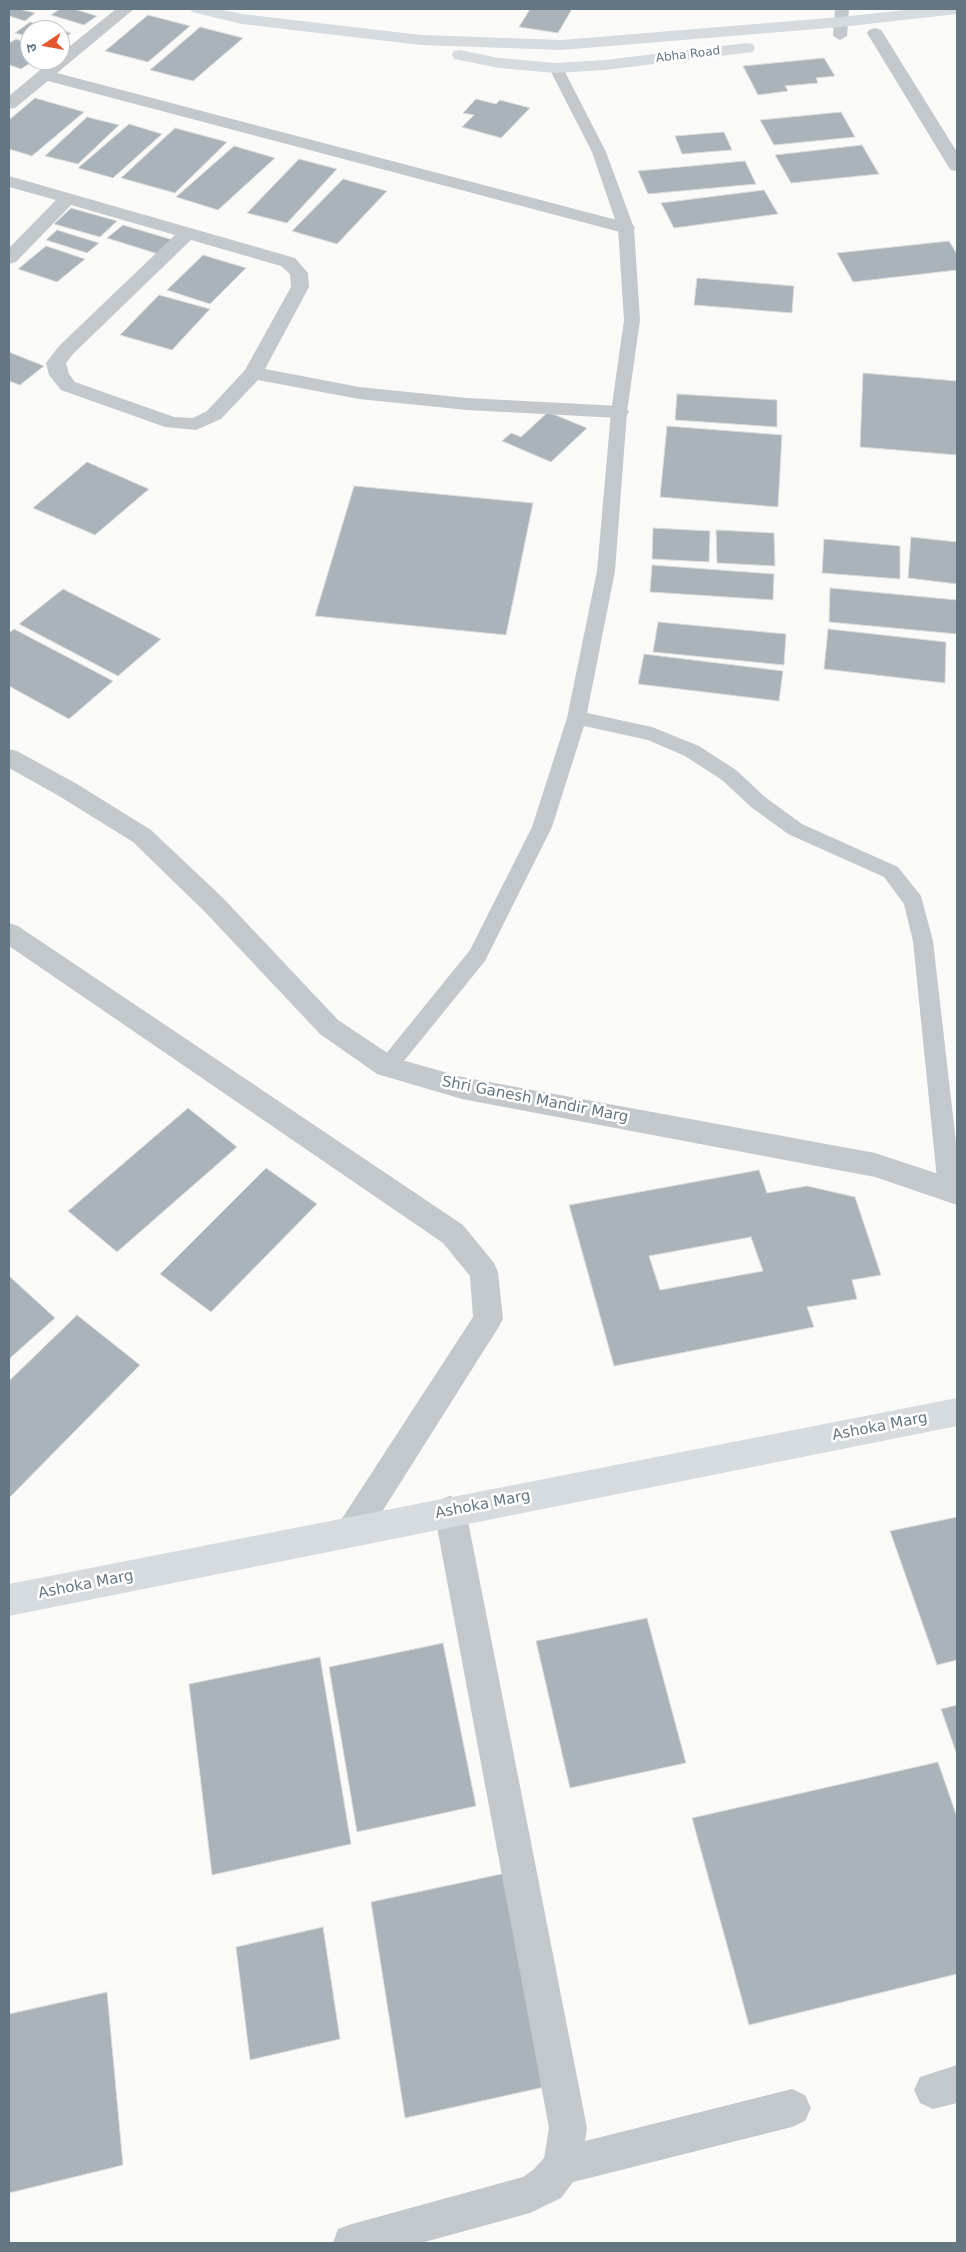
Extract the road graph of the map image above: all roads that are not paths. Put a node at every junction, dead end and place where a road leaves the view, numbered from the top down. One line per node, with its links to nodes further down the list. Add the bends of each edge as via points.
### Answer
1 (126, 9): 11 (street)
2 (198, 9): 7 (street, Abha Road, via 242,19)
3 (957, 9): 4 (street, Abha Road)
4 (841, 22): 6 (street, Abha Road); 7 (street, Abha Road, via 561,45); 8 (street, Abha Road)
5 (930, 28): 6 (street, Abha Road)
6 (875, 33): 13 (street)
7 (421, 40): 10 (street, Abha Road, via 461,55 499,63)
8 (791, 42)
9 (762, 46): 10 (street, Abha Road)
10 (556, 68): 16 (lane, via 599,152)
11 (45, 75): 12 (street); 16 (street)
12 (9, 104)
13 (957, 166)
14 (9, 181): 15 (street)
15 (68, 198): 17 (street); 18 (street)
16 (626, 228): 20 (lane, via 632,320)
17 (186, 233): 19 (street, via 288,262 300,273 300,287); 19 (street, via 66,350 56,362 59,375 68,386 172,423 196,424 214,415)
18 (9, 258)
19 (252, 373): 20 (street, via 359,393 467,404)
20 (619, 412): 21 (lane, via 606,571)
21 (577, 718): 24 (lane, via 542,827 478,955); 25 (lane, via 652,734 692,751 729,775 758,802 795,829 891,872 914,902 923,941)
22 (9, 757): 24 (street, Shri Ganesh Mandir Marg, via 142,836 214,905 329,1028)
23 (9, 933): 28 (street, via 453,1234 484,1272 488,1319)
24 (387, 1066): 25 (street, Shri Ganesh Mandir Marg, via 462,1088 875,1165)
25 (954, 1191)
26 (957, 1412): 27 (street, Ashoka Marg)
27 (450, 1511): 28 (street, Ashoka Marg); 31 (street, via 568,2128)
28 (352, 1531): 29 (street, Ashoka Marg)
29 (9, 1600)
30 (792, 2108): 31 (street)
31 (562, 2166): 32 (street, via 547,2184 530,2194)
32 (352, 2243)

